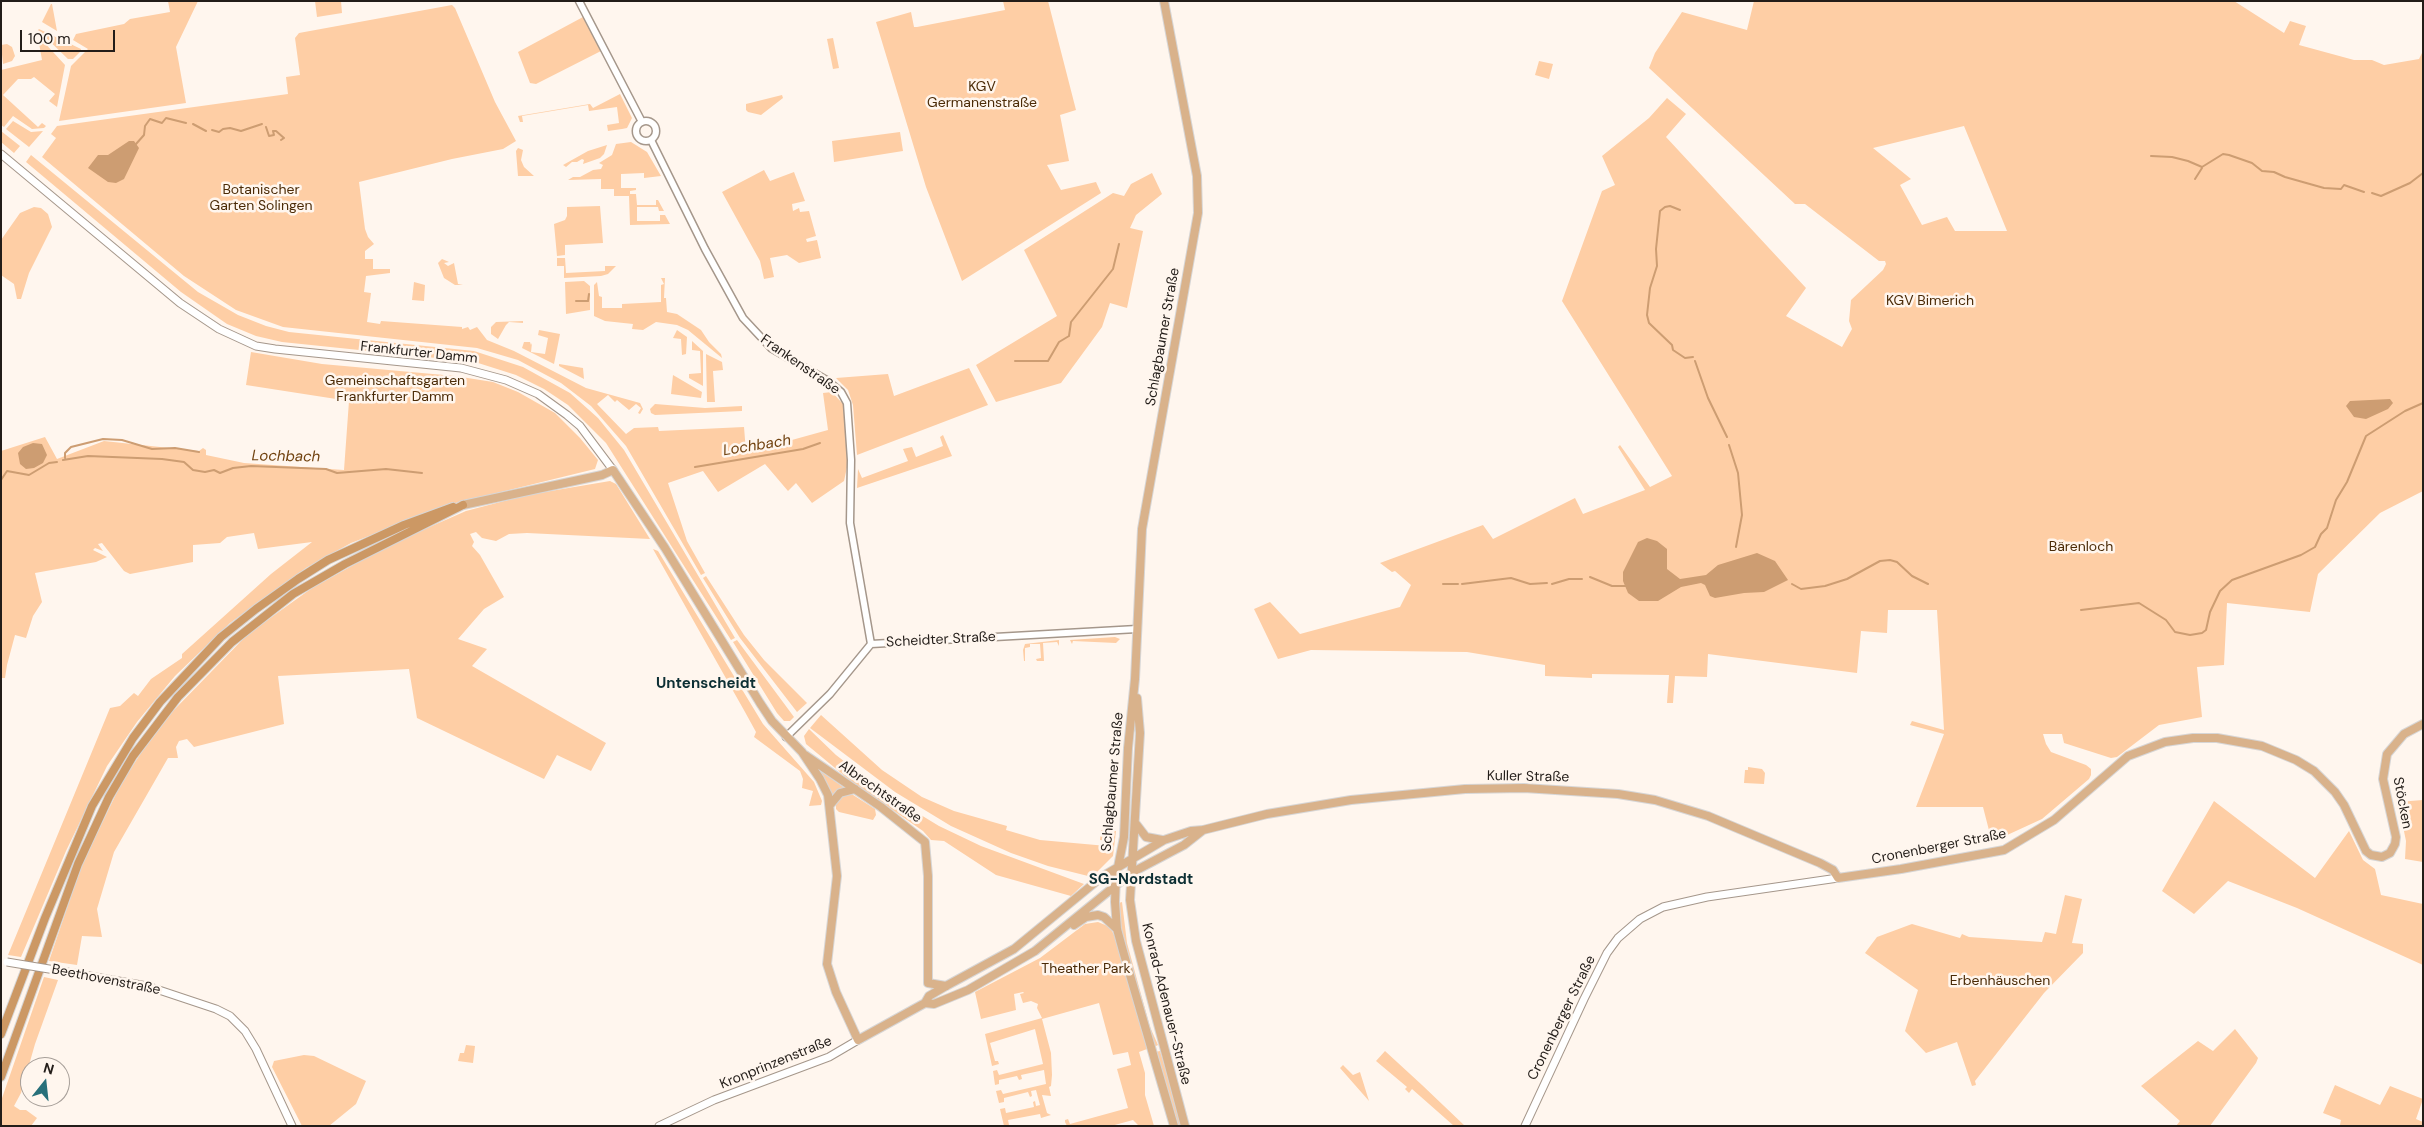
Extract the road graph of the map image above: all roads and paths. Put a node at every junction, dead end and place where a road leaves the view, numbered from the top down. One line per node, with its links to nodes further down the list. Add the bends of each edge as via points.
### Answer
1 (579, 1): 3 (street)
2 (1164, 1): 8 (main road, Schlagbaumer Straße, via 1197,176 1198,213 1142,529)
3 (642, 122): 4 (street, via 655,127); 4 (street, via 637,128 638,136 644,141)
4 (651, 140): 9 (street, Frankenstraße, via 743,318 772,348 835,387 847,404 851,460 850,523)
5 (1, 154): 6 (main road, Frankfurter Damm, via 180,303 219,329 256,346 461,368 506,380 538,394 567,415)
6 (613, 470): 7 (main road); 12 (main road, Frankfurter Damm, via 760,703)
7 (463, 505): 37 (highway, via 438,511 328,560 256,608 188,669 133,738 92,806); 39 (highway, via 293,594 232,642 178,697 133,756 109,797 78,864)
8 (1137, 629): 9 (street, Scheidter Straße); 10 (main road, Schlagbaumer Straße)
9 (871, 644): 12 (street, Scheidter Straße, via 815,710)
10 (1135, 679): 16 (main road, Schlagbaumer Straße, via 1140,733); 19 (main road, Schlagbaumer Straße)
11 (2423, 724): 20 (main road, Stöcken, via 2404,734 2387,754 2383,780)
12 (786, 737): 13 (main road, Frankfurter Damm)
13 (802, 752): 14 (main road, Albrechtstraße); 15 (main road, via 820,779)
14 (855, 789): 15 (main road, via 840,793); 33 (main road, Albrechtstraße, via 921,836 927,847)
15 (830, 805): 38 (main road, via 837,876 827,964)
16 (1136, 823): 18 (main road, via 1146,837); 21 (main road, Schlagbaumer Straße)
17 (1203, 830): 18 (main road, Kuller Straße); 23 (main road, Kuller Straße, via 1184,845); 26 (main road, Kuller Straße, via 1310,805 1421,792 1524,788 1599,792 1655,800 1701,813 1820,863 1833,870)
18 (1164, 840): 21 (main road, Kuller Straße)
19 (1124, 841): 21 (main road); 22 (main road, Schlagbaumer Straße)
20 (2395, 844): 26 (main road, Cronenberger Straße, via 2390,853 2382,857 2366,851 2335,792 2314,771 2296,760 2252,744 2193,738 2157,743 2128,756 2054,820 2004,850)
21 (1130, 859): 22 (main road, Kuller Straße); 23 (main road, Konrad-Adenauer-Straße)
22 (1117, 868): 24 (main road, Kronprinzenstraße); 25 (main road, Schlagbaumer Straße)
23 (1131, 873): 25 (main road, Kronprinzenstraße); 28 (main road, Konrad-Adenauer-Straße)
24 (1103, 876): 25 (main road); 32 (main road, Kronprinzenstraße, via 1014,949)
25 (1120, 878): 27 (main road, Kronprinzenstraße); 28 (main road)
26 (1838, 878): 44 (main road, Cronenberger Straße, via 1707,897 1663,908 1640,919 1618,938 1599,969)
27 (1116, 886): 29 (main road, Konrad-Adenauer-Straße); 30 (main road, Kronprinzenstraße)
28 (1130, 897): 43 (main road, Konrad-Adenauer-Straße, via 1136,941)
29 (1117, 929): 30 (main road, via 1104,917 1091,916); 42 (main road, Konrad-Adenauer-Straße)
30 (1035, 950): 35 (main road, Kronprinzenstraße)
31 (4, 961): 40 (main road, Beethovenstraße, bridge, via 147,986 230,1016 256,1049)
32 (962, 978): 34 (main road, Kronprinzenstraße); 35 (main road)
33 (928, 983): 34 (main road); 36 (main road, Albrechtstraße)
34 (946, 986): 36 (main road, Kronprinzenstraße, via 929,996)
35 (968, 990): 36 (main road, Kronprinzenstraße, via 934,1004)
36 (925, 1003): 38 (main road, Kronprinzenstraße)
37 (1, 1034)
38 (858, 1040): 41 (main road, Kronprinzenstraße, via 823,1060 714,1100)
39 (1, 1077)
40 (292, 1126)
41 (659, 1126)
42 (1174, 1126)
43 (1185, 1126)
44 (1525, 1126)

